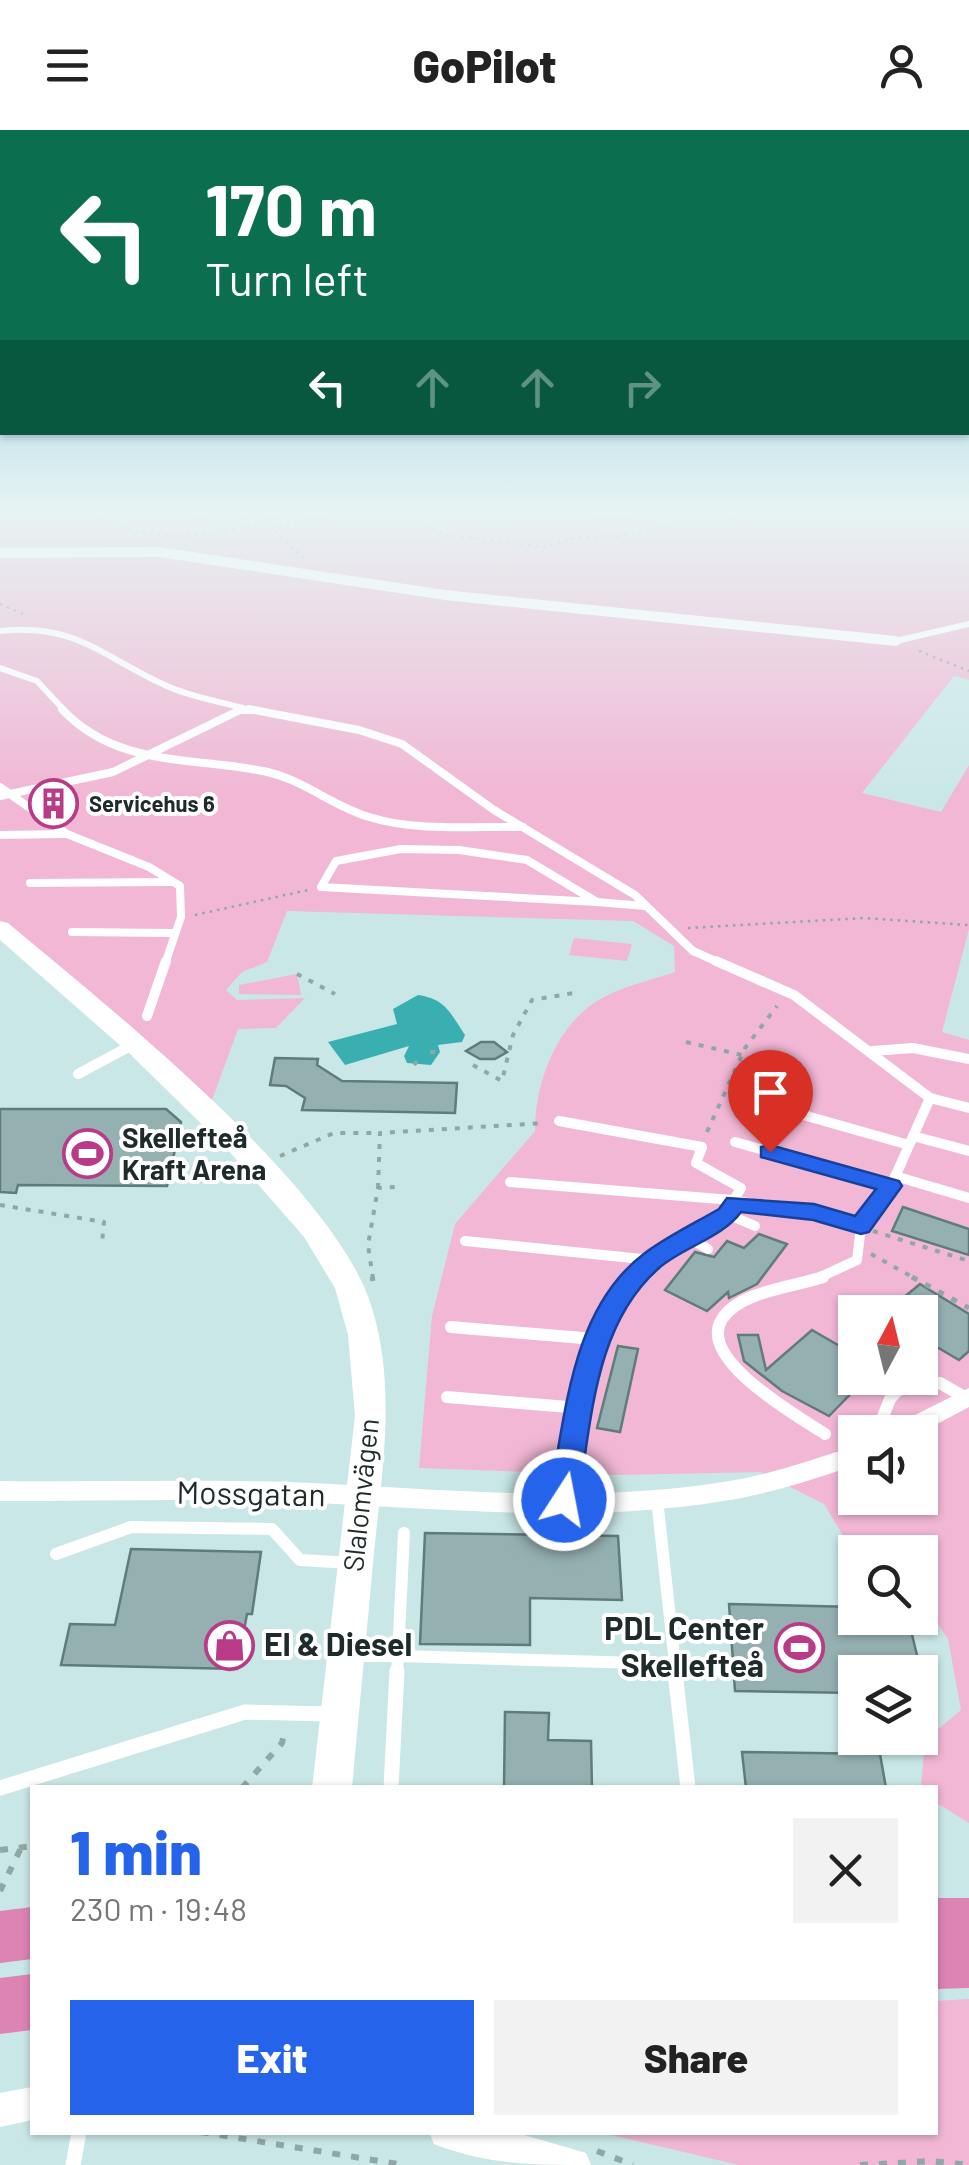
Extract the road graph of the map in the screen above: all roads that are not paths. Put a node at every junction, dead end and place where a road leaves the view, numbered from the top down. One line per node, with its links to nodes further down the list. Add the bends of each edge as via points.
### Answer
1 (546, 604): 4 (street)
2 (969, 624): 4 (lane)
3 (0, 631): 6 (lane, via 45,625 167,686)
4 (896, 641)
5 (0, 668): 7 (lane, via 37,681 77,725)
6 (244, 708): 7 (lane); 11 (lane, via 402,744)
7 (146, 758): 9 (lane); 11 (lane, via 264,770 369,817)
8 (0, 787): 9 (lane)
9 (11, 795): 10 (lane); 12 (lane)
10 (0, 796)
11 (524, 827): 17 (lane)
12 (67, 834): 13 (lane); 14 (lane)
13 (0, 835)
14 (171, 882): 15 (lane); 20 (lane, via 180,886 181,917)
15 (30, 883)
16 (597, 902): 16 (lane, via 529,861 469,852 350,855 335,862 322,887); 17 (lane)
17 (646, 906): 23 (lane, via 693,951 794,995)
18 (0, 928): 22 (street, Slalomvägen)
19 (72, 932): 20 (lane)
20 (172, 933): 21 (lane)
21 (147, 1016)
22 (134, 1044): 25 (lane); 53 (street, Slalomvägen, via 317,1232 352,1294 369,1372)
23 (872, 1051): 24 (lane, via 913,1048); 26 (lane)
24 (969, 1059)
25 (78, 1074)
26 (930, 1098): 28 (lane); 30 (lane)
27 (775, 1107): 30 (lane)
28 (969, 1108)
29 (559, 1122): 36 (lane, via 702,1147 696,1163 741,1188)
30 (911, 1141): 32 (lane); 33 (lane)
31 (735, 1142): 33 (lane)
32 (969, 1151)
33 (893, 1181): 35 (lane); 38 (lane)
34 (510, 1182): 36 (lane)
35 (969, 1198)
36 (731, 1209): 37 (lane); 38 (lane, via 814,1212); 39 (lane)
37 (755, 1226)
38 (861, 1226): 50 (lane, via 857,1260 820,1281 739,1304 720,1320 716,1336 748,1382)
39 (686, 1237): 41 (lane); 42 (lane)
40 (465, 1240): 42 (lane)
41 (708, 1249)
42 (652, 1260): 44 (lane)
43 (451, 1327): 44 (lane)
44 (594, 1339): 47 (lane)
45 (447, 1397): 47 (lane)
46 (968, 1398): 48 (lane, via 940,1383 901,1387); 49 (street)
47 (580, 1408): 55 (lane)
48 (884, 1415)
49 (934, 1415)
50 (825, 1434)
51 (838, 1461): 54 (street, Mossgatan, via 768,1487)
52 (0, 1491): 53 (street, Mossgatan)
53 (363, 1498): 55 (street, Mossgatan); 58 (street, Slalomvägen)
54 (657, 1498): 55 (street, Mossgatan); 61 (lane)
55 (564, 1500)
56 (404, 1533): 60 (lane)
57 (56, 1554): 58 (lane, via 130,1527 226,1525 272,1529 300,1560)
58 (354, 1564): 59 (street, Slalomvägen)
59 (344, 1656): 60 (lane); 62 (street, Slalomvägen)
60 (398, 1656): 61 (lane); 64 (lane)
61 (675, 1664): 65 (lane)
62 (337, 1715): 63 (street, Slalomvägen); 66 (lane, via 244,1712)
63 (332, 1785)
64 (392, 1785)
65 (688, 1785)
66 (0, 1788)
67 (938, 1924): 68 (highway)
68 (969, 1924)
69 (30, 1933): 70 (highway)
70 (0, 1937)
71 (938, 1962): 72 (highway)
72 (969, 1962)
73 (30, 2002): 74 (highway)
74 (0, 2006)
75 (30, 2104): 76 (street)
76 (0, 2110)
77 (78, 2135): 79 (lane)
78 (458, 2135): 80 (street)
79 (73, 2165)
80 (574, 2165)

